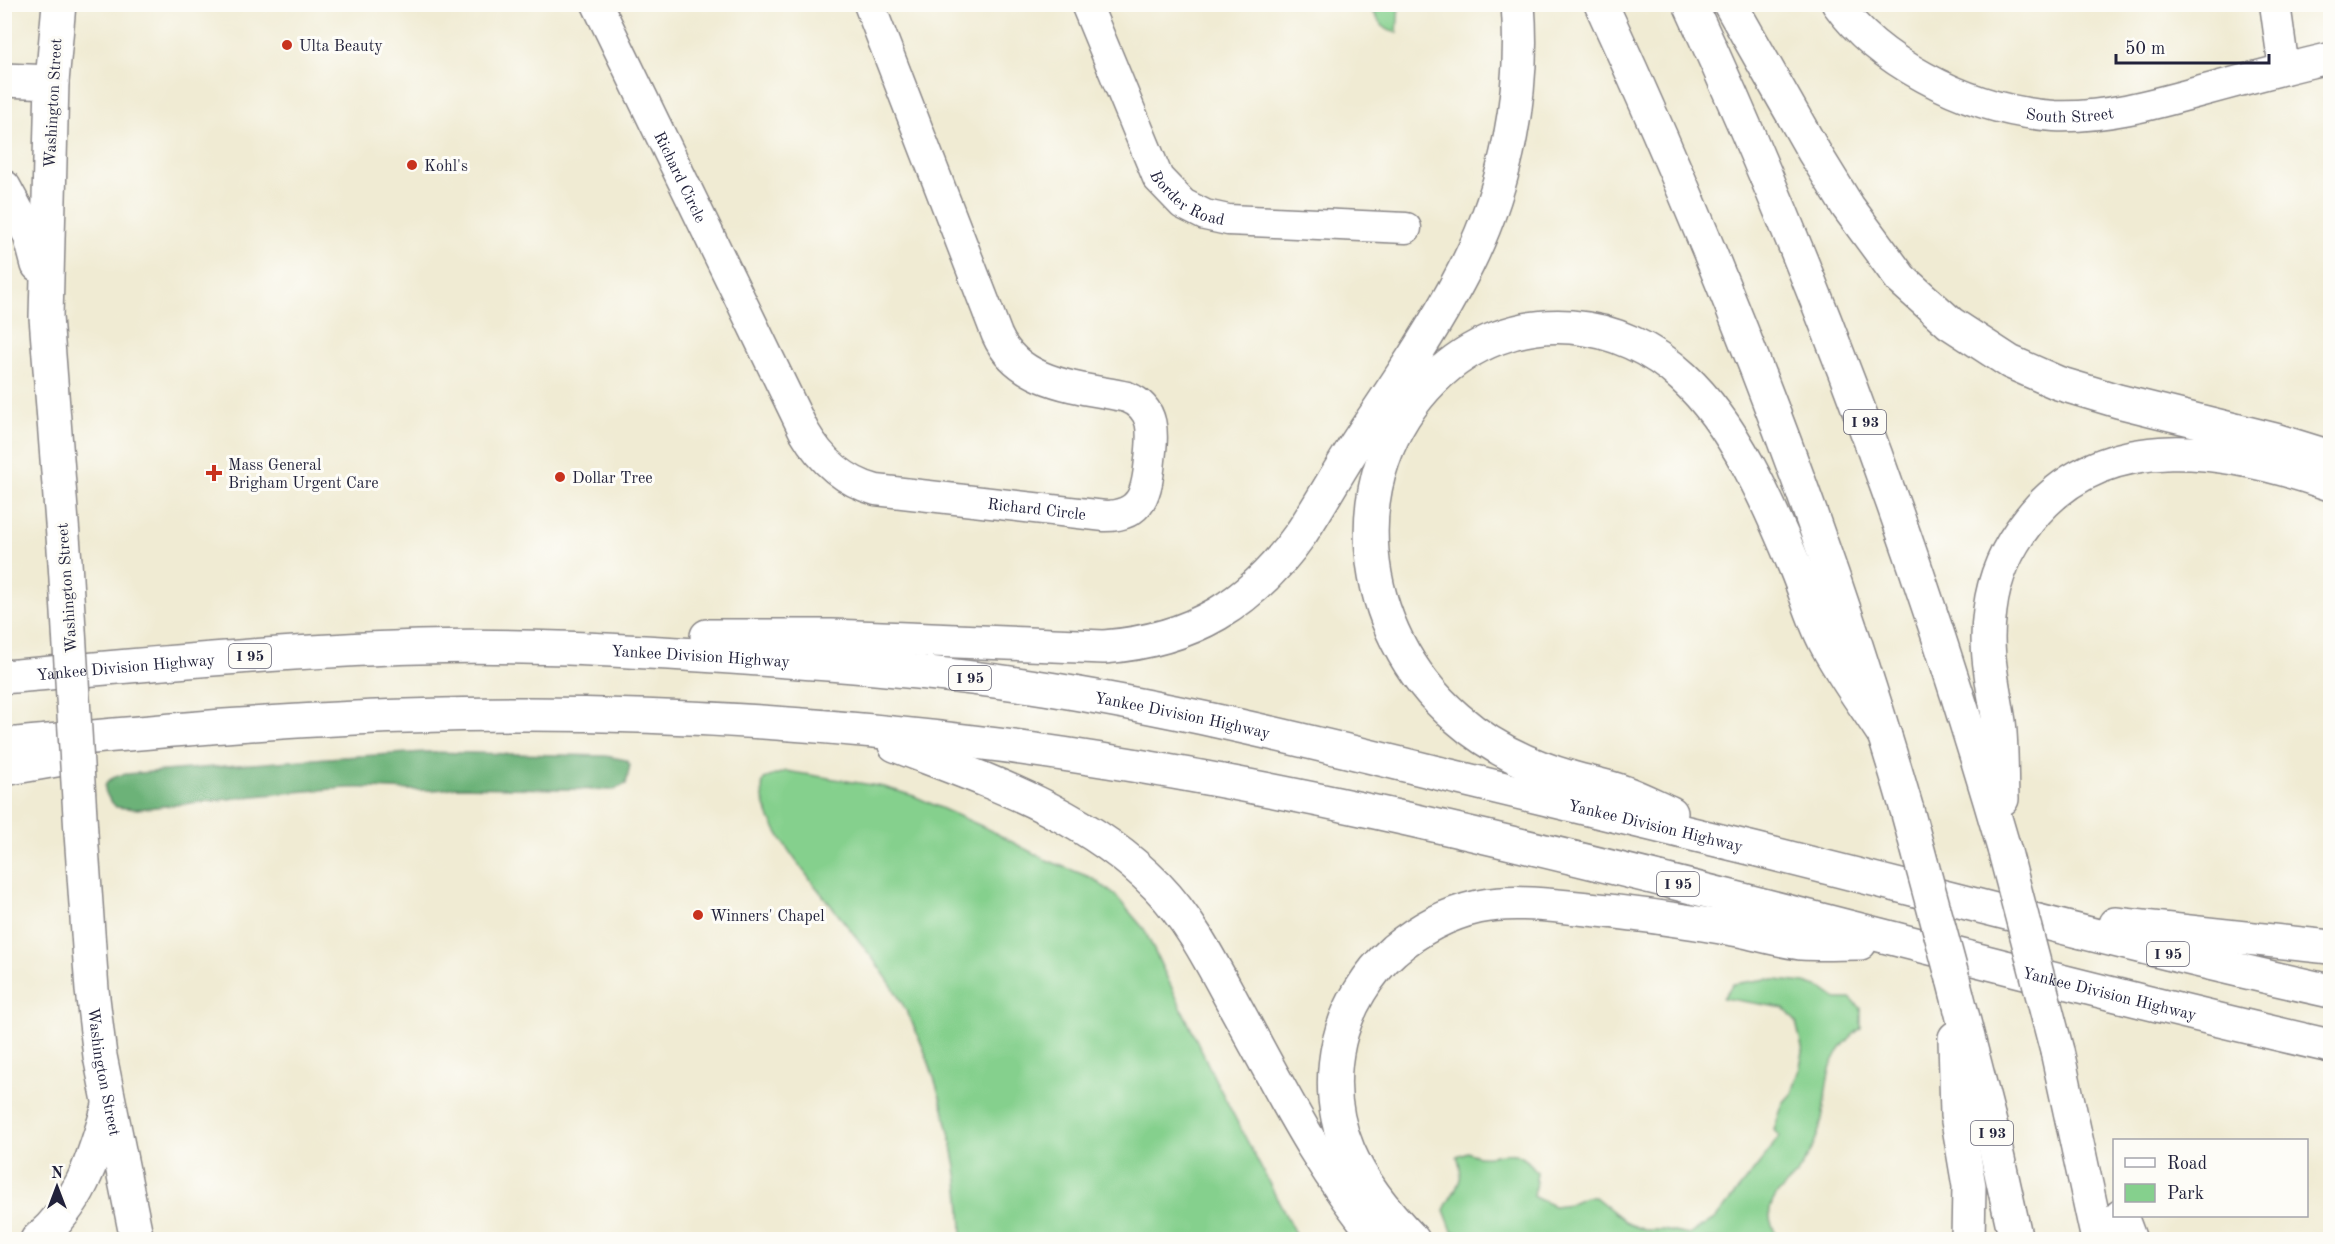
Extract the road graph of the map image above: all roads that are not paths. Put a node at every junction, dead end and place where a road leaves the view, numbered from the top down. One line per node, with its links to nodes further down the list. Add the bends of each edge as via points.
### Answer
1 (58, 4): 14 (main road, Washington Street)
2 (597, 4): 3 (street, Richard Circle, via 804,431 831,466 855,482 891,492 1105,516 1130,511 1148,486 1153,434 1149,415 1127,397 1039,377 1006,351)
3 (869, 4)
4 (1086, 4): 16 (street, Border Road, via 1158,178 1183,204 1228,220)
5 (1518, 4): 20 (main road, via 1519,72 1512,130 1488,218 1468,262 1447,302 1294,543 1251,590 1222,612 1173,636 1104,647 832,636)
6 (1601, 4): 24 (main road, I 93, via 1748,345 1826,554)
7 (1690, 4): 28 (main road, I 93, via 1772,188 1856,398 1944,651)
8 (1730, 4): 18 (main road, via 1848,207 1901,279 1950,323 2010,362 2058,383)
9 (1836, 4): 12 (street, South Street, via 1864,36 1916,72 1985,104 2030,113 2084,115 2127,109)
10 (2275, 4): 12 (street)
11 (2331, 58): 12 (street, South Street)
12 (2284, 69)
13 (4, 80): 14 (main road)
14 (52, 82): 17 (main road, Washington Street)
15 (4, 187): 17 (main road, via 35,248)
16 (1406, 228)
17 (46, 316): 38 (main road, Washington Street, bridge, via 92,990)
18 (2331, 457)
19 (2331, 484): 28 (main road, via 2224,458 2144,453 2081,473 2055,491 2035,512 2012,543 1998,573 1989,613 1988,659 1999,722)
20 (496, 646): 21 (main road, Yankee Division Highway / I 95, via 282,654); 27 (main road, Yankee Division Highway / I 95, via 870,668 1097,697 1256,728)
21 (4, 677)
22 (261, 723): 23 (main road, Yankee Division Highway / I 95, via 557,714); 25 (main road, Yankee Division Highway / I 95); 26 (main road)
23 (854, 729): 30 (main road, Yankee Division Highway / I 95, via 1077,756 1296,796 1514,843); 43 (main road, via 1052,809 1105,843 1151,880 1203,947 1315,1152 1355,1211)
24 (1885, 736): 27 (main road, via 1824,641 1782,538 1733,441 1702,397 1666,363 1609,334 1560,326 1499,337 1476,347 1443,370 1410,405 1387,448 1378,473 1371,522 1377,587 1410,664 1456,718 1511,756 1622,791); 34 (main road, I 93, bridge, via 1953,979)
25 (4, 745)
26 (4, 769)
27 (1750, 848): 29 (main road, Yankee Division Highway / I 95)
28 (2005, 852): 37 (main road, I 93, bridge)
29 (2006, 913): 31 (main road); 32 (main road, Yankee Division Highway / I 95)
30 (1914, 944): 33 (main road, Yankee Division Highway / I 95); 44 (main road, via 1800,943 1647,916 1526,904 1480,907 1432,923 1405,940 1374,971 1341,1033 1335,1059 1336,1112 1352,1158 1381,1204)
31 (2331, 947)
32 (2331, 991)
33 (2163, 1006): 35 (main road, Yankee Division Highway / I 95); 36 (main road)
34 (1960, 1027): 45 (main road, via 1957,1115 1969,1186); 46 (main road, I 93)
35 (2331, 1046)
36 (2331, 1067)
37 (2066, 1094): 39 (main road); 47 (main road, I 93)
38 (109, 1106): 41 (main road, via 80,1189 53,1226); 42 (main road, Washington Street)
39 (2113, 1197)
40 (2122, 1217): 48 (main road)
41 (37, 1239)
42 (137, 1239)
43 (1380, 1239)
44 (1413, 1239)
45 (1968, 1239)
46 (2016, 1239)
47 (2098, 1239)
48 (2130, 1239)

